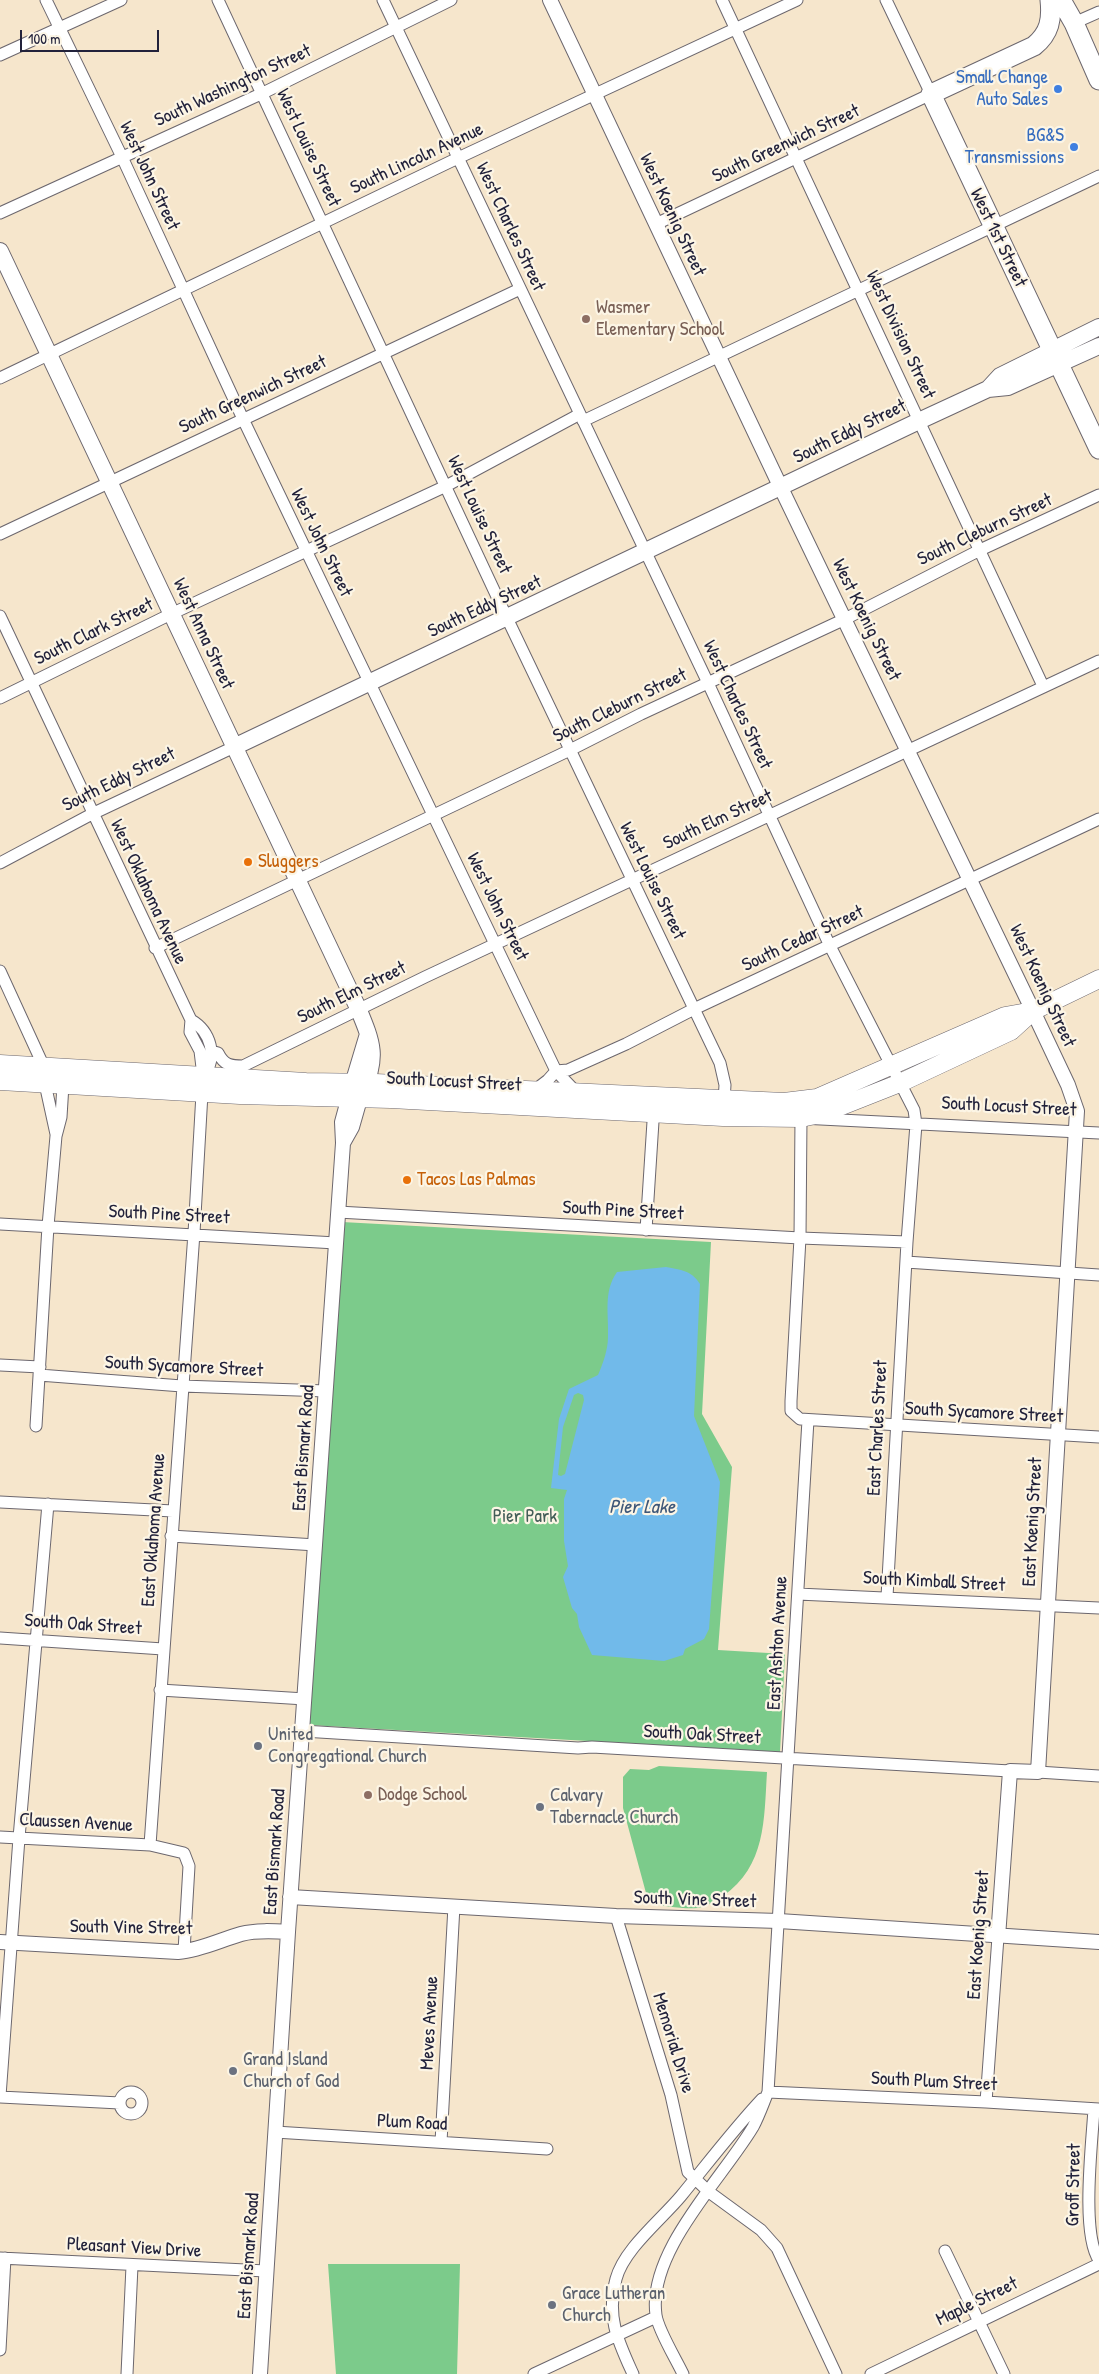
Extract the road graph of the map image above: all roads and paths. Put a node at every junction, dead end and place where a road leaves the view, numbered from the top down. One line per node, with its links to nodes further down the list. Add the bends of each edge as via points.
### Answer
1 (46, 0): 15 (street, West John Street)
2 (121, 0): 15 (street)
3 (218, 0): 19 (street, West Louise Street)
4 (383, 0): 14 (street, West Charles Street)
5 (451, 0): 14 (street, South Washington Street)
6 (550, 0): 21 (street, West Koenig Street)
7 (722, 0): 16 (street, West Division Street)
8 (797, 0): 16 (street, South Lincoln Avenue)
9 (886, 0): 20 (street, West 1st Street)
10 (1050, 0): 20 (highway, via 1049,28 1034,46)
11 (1061, 0): 13 (highway)
12 (1099, 12): 13 (street)
13 (1074, 23): 18 (highway)
14 (396, 27): 19 (street, South Washington Street); 23 (street, West Charles Street)
15 (59, 28): 17 (street); 22 (street, West John Street)
16 (736, 28): 21 (street, South Lincoln Avenue); 24 (street, West Division Street)
17 (0, 55)
18 (1099, 80)
19 (263, 93): 22 (street, South Washington Street); 27 (street, West Louise Street)
20 (931, 94): 24 (street, South Greenwich Street); 29 (highway, West 1st Street)
21 (595, 95): 23 (street, South Lincoln Avenue); 28 (street, West Koenig Street)
22 (122, 157): 26 (street, South Washington Street); 32 (street, West John Street)
23 (458, 158): 27 (street, South Lincoln Avenue); 31 (street, West Charles Street)
24 (797, 160): 28 (street, South Greenwich Street); 33 (street, West Division Street)
25 (1099, 176): 29 (street, South Clark Street)
26 (0, 213)
27 (323, 222): 32 (street, South Lincoln Avenue); 36 (street, West Louise Street)
28 (656, 224): 38 (street, West Koenig Street)
29 (992, 226): 33 (street, South Clark Street); 39 (highway, West 1st Street)
30 (0, 251): 37 (main road, West Anna Street)
31 (520, 289): 36 (street, South Greenwich Street); 41 (street, West Charles Street)
32 (183, 290): 37 (street, South Lincoln Avenue); 42 (street, West John Street)
33 (859, 290): 38 (street, South Clark Street); 43 (street, West Division Street)
34 (1099, 327): 39 (main road)
35 (1099, 346): 39 (main road)
36 (384, 353): 42 (street, South Greenwich Street); 46 (street, West Louise Street)
37 (49, 355): 40 (street, South Lincoln Avenue); 45 (main road, West Anna Street)
38 (718, 356): 41 (street, South Clark Street); 47 (street, West Koenig Street)
39 (1056, 357): 43 (main road, South Eddy Street, via 1000,376 988,390); 44 (highway, West 1st Street)
40 (0, 378)
41 (582, 418): 46 (street, South Clark Street); 52 (street, West Charles Street)
42 (242, 419): 45 (street, South Greenwich Street); 51 (street, West John Street)
43 (921, 420): 47 (main road, South Eddy Street); 50 (street, West Division Street)
44 (1099, 449)
45 (108, 482): 49 (street, South Greenwich Street); 53 (main road, West Anna Street)
46 (446, 486): 51 (street, South Clark Street); 55 (street, West Louise Street)
47 (781, 488): 52 (main road, South Eddy Street); 56 (street, West Koenig Street)
48 (1099, 495): 50 (street, South Cleburn Street)
49 (0, 534)
50 (980, 550): 56 (street, South Cleburn Street); 61 (street, West Division Street)
51 (306, 551): 53 (street, South Clark Street); 59 (street, West John Street)
52 (646, 552): 55 (main road, South Eddy Street); 60 (street, West Charles Street)
53 (171, 614): 58 (street, South Clark Street); 63 (main road, West Anna Street)
54 (0, 616): 58 (street, West Oklahoma Avenue)
55 (507, 618): 59 (main road, South Eddy Street); 65 (street, West Louise Street)
56 (845, 619): 60 (street, South Cleburn Street); 64 (street, West Koenig Street)
57 (1099, 661): 61 (street)
58 (31, 682): 62 (street, South Clark Street); 66 (street, West Oklahoma Avenue)
59 (369, 683): 63 (main road, South Eddy Street); 67 (street, West John Street)
60 (708, 683): 65 (street, South Cleburn Street); 68 (street, West Charles Street)
61 (1043, 686): 64 (street, South Elm Street)
62 (0, 698)
63 (234, 747): 66 (street, South Eddy Street); 71 (main road, West Anna Street)
64 (908, 749): 68 (street, South Elm Street); 73 (street, West Koenig Street)
65 (570, 750): 67 (street, South Cleburn Street); 72 (street, West Louise Street)
66 (92, 814): 70 (street, South Eddy Street); 76 (street, West Oklahoma Avenue)
67 (433, 815): 71 (street, South Cleburn Street); 74 (street, West John Street)
68 (769, 815): 72 (street, South Elm Street); 75 (street, West Charles Street)
69 (1095, 821): 73 (street, South Cedar Street)
70 (0, 863)
71 (297, 880): 76 (street, South Cleburn Street); 79 (main road, West Anna Street)
72 (633, 880): 74 (street, South Elm Street); 80 (street, West Louise Street)
73 (971, 880): 75 (street, South Cedar Street); 81 (street, West Koenig Street)
74 (496, 944): 79 (street, South Elm Street); 86 (street, West John Street)
75 (830, 946): 80 (street, South Cedar Street); 85 (street, West Charles Street)
76 (155, 948): 82 (street, West Oklahoma Avenue)
77 (0, 971): 87 (street)
78 (1099, 979): 81 (main road)
79 (358, 1008): 83 (street, South Elm Street, via 243,1066 229,1066 218,1053); 89 (main road, West Anna Street, via 373,1045 373,1054)
80 (694, 1009): 86 (street, South Cedar Street, via 626,1044 568,1070); 96 (street, West Louise Street, via 720,1063 725,1085)
81 (1033, 1011): 85 (main road, South Locust Street, via 1005,1016); 90 (main road, South Locust Street, via 1011,1031); 100 (street, West Koenig Street, via 1068,1085 1076,1111)
82 (191, 1020): 83 (street, West Oklahoma Avenue, via 201,1026); 92 (street, West Oklahoma Avenue, via 190,1032 200,1051)
83 (211, 1051): 92 (street, West Oklahoma Avenue, via 210,1067)
84 (0, 1064): 87 (main road, South Locust Street)
85 (890, 1066): 90 (street, West Charles Street); 96 (main road, South Locust Street, via 817,1098 784,1102)
86 (556, 1071): 93 (street, South Cedar Street); 94 (street, West John Street)
87 (44, 1075): 88 (main road, South Locust Street); 91 (main road, South Locust Street); 92 (main road, South Locust Street); 102 (street)
88 (0, 1081)
89 (361, 1082): 92 (main road, South Locust Street); 93 (main road, South Locust Street); 95 (main road, West Anna Street)
90 (900, 1083): 98 (main road, South Locust Street, via 824,1113); 99 (street, West Charles Street, via 914,1110)
91 (63, 1084): 92 (main road, South Locust Street); 102 (street, via 62,1117)
92 (203, 1084): 95 (main road, South Locust Street); 107 (street, West Oklahoma Avenue)
93 (535, 1090): 94 (main road, South Locust Street)
94 (577, 1093): 97 (main road, South Locust Street)
95 (354, 1100): 97 (main road, South Locust Street); 103 (street, East Bismark Road, via 342,1122)
96 (724, 1101): 97 (main road, South Locust Street)
97 (654, 1105): 98 (main road, South Locust Street); 106 (street)
98 (801, 1118): 99 (street, South Locust Street); 108 (street)
99 (916, 1124): 100 (street, South Locust Street); 109 (street)
100 (1076, 1132): 101 (street, South Locust Street); 112 (street, West Koenig Street)
101 (1099, 1133)
102 (56, 1136): 105 (street)
103 (338, 1212): 106 (street, South Pine Street); 110 (street, East Bismark Road)
104 (0, 1224): 105 (street, South Pine Street)
105 (48, 1226): 107 (street, South Pine Street); 115 (street)
106 (646, 1230): 108 (street, South Pine Street)
107 (194, 1234): 110 (street, South Pine Street); 116 (street, East Oklahoma Avenue)
108 (800, 1238): 109 (street, South Pine Street); 118 (street, via 791,1411 800,1419)
109 (907, 1242): 111 (street, East Charles Street)
110 (336, 1243): 117 (street, East Bismark Road)
111 (906, 1262): 112 (street); 120 (street, East Charles Street)
112 (1067, 1274): 113 (street); 121 (street, East Koenig Street)
113 (1099, 1275)
114 (0, 1365): 115 (street, South Sycamore Street)
115 (40, 1371): 116 (street, South Sycamore Street); 119 (street)
116 (182, 1386): 117 (street, South Sycamore Street); 125 (street, East Oklahoma Avenue)
117 (326, 1392): 127 (street, East Bismark Road)
118 (808, 1420): 120 (street, South Sycamore Street); 128 (street, East Ashton Avenue)
119 (36, 1426)
120 (896, 1426): 121 (street, South Sycamore Street); 129 (street, East Charles Street)
121 (1057, 1434): 122 (street, South Sycamore Street); 130 (street, East Koenig Street)
122 (1099, 1437)
123 (0, 1502): 124 (street)
124 (48, 1504): 125 (street); 133 (street)
125 (173, 1511): 126 (street, East Oklahoma Avenue)
126 (171, 1536): 127 (street); 134 (street, East Oklahoma Avenue)
127 (316, 1545): 136 (street, East Bismark Road)
128 (798, 1594): 129 (street, South Kimball Street); 138 (street, East Ashton Avenue)
129 (887, 1597): 130 (street, South Kimball Street)
130 (1047, 1605): 131 (street, South Kimball Street); 140 (street, East Koenig Street)
131 (1099, 1608)
132 (0, 1638): 133 (street, South Oak Street)
133 (36, 1640): 134 (street, South Oak Street); 143 (street)
134 (163, 1649): 135 (street, East Oklahoma Avenue)
135 (160, 1690): 136 (street); 144 (street, East Oklahoma Avenue)
136 (305, 1699): 137 (street, East Bismark Road)
137 (303, 1731): 138 (street, South Oak Street); 145 (street, East Bismark Road)
138 (788, 1758): 139 (street, South Oak Street); 148 (street, East Ashton Avenue)
139 (1010, 1771): 140 (street, South Oak Street); 150 (street, East Koenig Street)
140 (1038, 1772): 141 (street, South Oak Street)
141 (1099, 1776)
142 (0, 1837): 143 (street, Claussen Avenue)
143 (19, 1838): 144 (street, Claussen Avenue); 151 (street)
144 (150, 1845): 153 (street, via 184,1853 189,1866)
145 (290, 1897): 146 (street, South Vine Street); 149 (street, East Bismark Road)
146 (454, 1906): 147 (street, South Vine Street); 160 (street, Meves Avenue)
147 (616, 1916): 148 (street, South Vine Street); 162 (street, Memorial Drive, via 671,2095 688,2172)
148 (779, 1921): 150 (street, South Vine Street); 154 (street, East Ashton Avenue)
149 (288, 1932): 153 (street, South Vine Street, via 242,1934); 159 (street, East Bismark Road)
150 (998, 1937): 152 (street, South Vine Street); 157 (street, East Koenig Street)
151 (6, 1942): 153 (street, South Vine Street); 155 (street)
152 (1099, 1942)
153 (184, 1951)
154 (768, 2092): 157 (street, South Plum Street); 162 (street); 163 (street, East Ashton Avenue, via 754,2126)
155 (0, 2097): 156 (street)
156 (120, 2102)
157 (986, 2102): 158 (street, South Plum Street)
158 (1096, 2109): 166 (street, Groff Street, via 1088,2228)
159 (275, 2132): 160 (street, Plum Road); 169 (street, East Bismark Road)
160 (441, 2142): 161 (street, Plum Road)
161 (547, 2149)
162 (695, 2178): 163 (street, Memorial Drive); 172 (street, via 623,2262 616,2280 612,2309)
163 (709, 2192): 170 (street, via 688,2218 661,2272 656,2294); 179 (street, via 761,2230 777,2248)
164 (945, 2252): 171 (street)
165 (2, 2258): 168 (street, Pleasant View Drive); 173 (street)
166 (1099, 2260)
167 (1099, 2264): 171 (street, Maple Street)
168 (132, 2266): 169 (street, Pleasant View Drive); 174 (street)
169 (266, 2271): 175 (street, East Bismark Road)
170 (656, 2317): 172 (street); 178 (street)
171 (978, 2320): 180 (street, Maple Street); 181 (street)
172 (615, 2336): 176 (street); 177 (street)
173 (0, 2350)
174 (127, 2374)
175 (260, 2374)
176 (534, 2374)
177 (634, 2374)
178 (683, 2374)
179 (836, 2374)
180 (871, 2374)
181 (1004, 2374)

